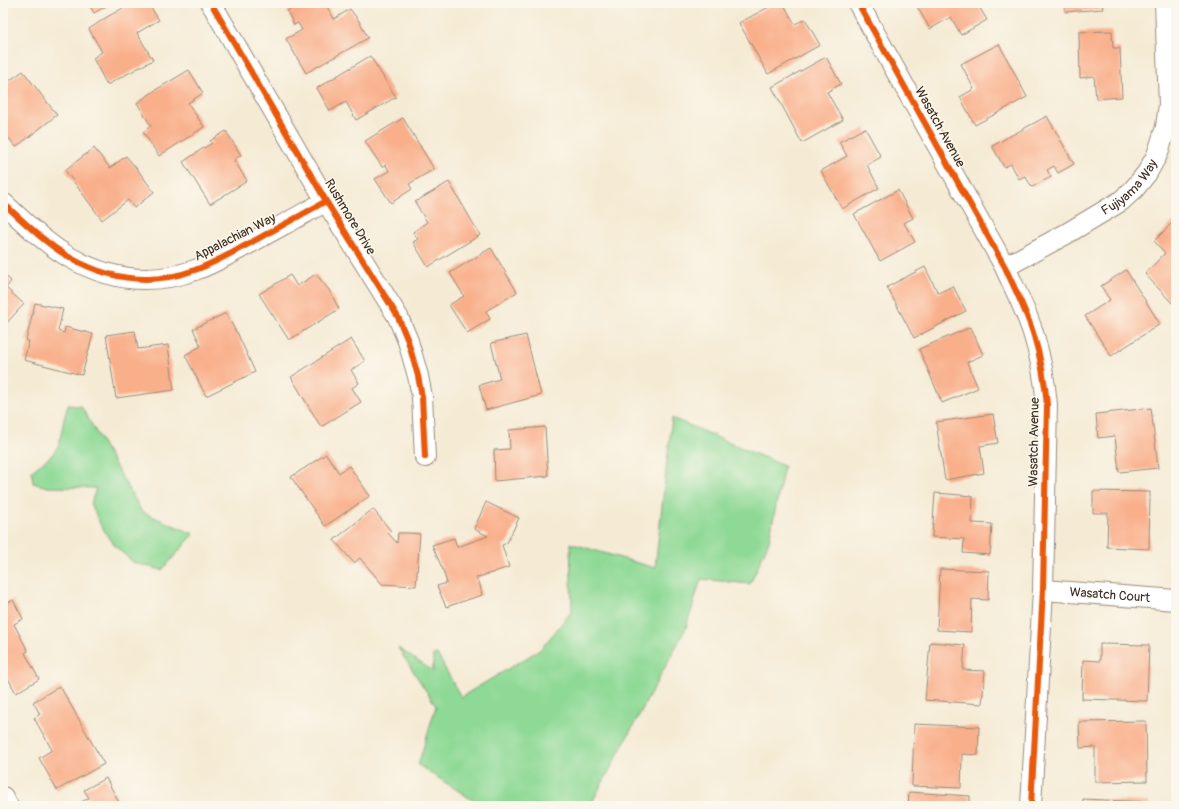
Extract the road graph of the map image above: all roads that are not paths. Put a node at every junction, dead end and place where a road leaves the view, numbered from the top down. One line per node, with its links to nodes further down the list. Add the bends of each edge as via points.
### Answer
1 (211, 3): 4 (street, Rushmore Drive)
2 (858, 3): 6 (street, Wasatch Avenue)
3 (1165, 3): 6 (street, Fujiyama Way, via 1169,104 1162,140 1147,173 1121,201)
4 (326, 201): 5 (street, Appalachian Way, via 195,271 146,280 115,276 81,263 55,247); 7 (street, Rushmore Drive, via 398,317 408,341 422,397)
5 (3, 203)
6 (1005, 268): 8 (street, Wasatch Avenue, via 1033,334 1045,385 1047,405)
7 (425, 457)
8 (1043, 590): 9 (street, Wasatch Court); 12 (street, Wasatch Avenue)
9 (1176, 600)
10 (3, 797): 11 (street)
11 (8, 806)
12 (1031, 806)

